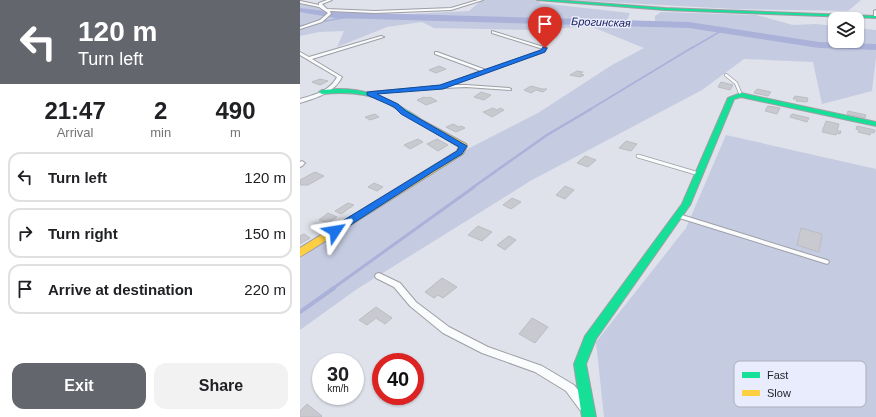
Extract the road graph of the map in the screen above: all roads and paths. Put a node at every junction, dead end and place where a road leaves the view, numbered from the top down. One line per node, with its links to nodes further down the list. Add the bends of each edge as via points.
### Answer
1 (330, 0): 5 (street, via 320,4)
2 (481, 0): 6 (street, via 451,9 375,12)
3 (539, 0): 8 (street, via 665,9)
4 (300, 2): 5 (street)
5 (323, 7): 6 (street)
6 (327, 10): 9 (street, via 330,13 321,21)
7 (876, 11): 8 (street)
8 (876, 17)
9 (300, 28)
10 (493, 32): 15 (street, via 545,48 543,51)
11 (382, 37): 14 (street)
12 (300, 52): 14 (street)
13 (436, 53): 15 (street)
14 (310, 58): 19 (street, via 340,77 338,83)
15 (485, 71): 17 (street)
16 (726, 75): 21 (lane, via 736,83)
17 (441, 87): 18 (street); 20 (street)
18 (509, 89)
19 (322, 92): 20 (street, via 344,90); 22 (street)
20 (370, 93): 27 (street, via 463,146 460,152)
21 (741, 95): 23 (street); 25 (street, via 731,98)
22 (300, 101)
23 (876, 124)
24 (638, 156): 25 (lane)
25 (700, 174): 26 (street)
26 (679, 216): 28 (lane); 30 (street, via 591,336 580,364)
27 (300, 253)
28 (827, 262)
29 (379, 276): 30 (street, via 397,285 413,304 446,330 485,350 538,369 570,388)
30 (588, 413)

